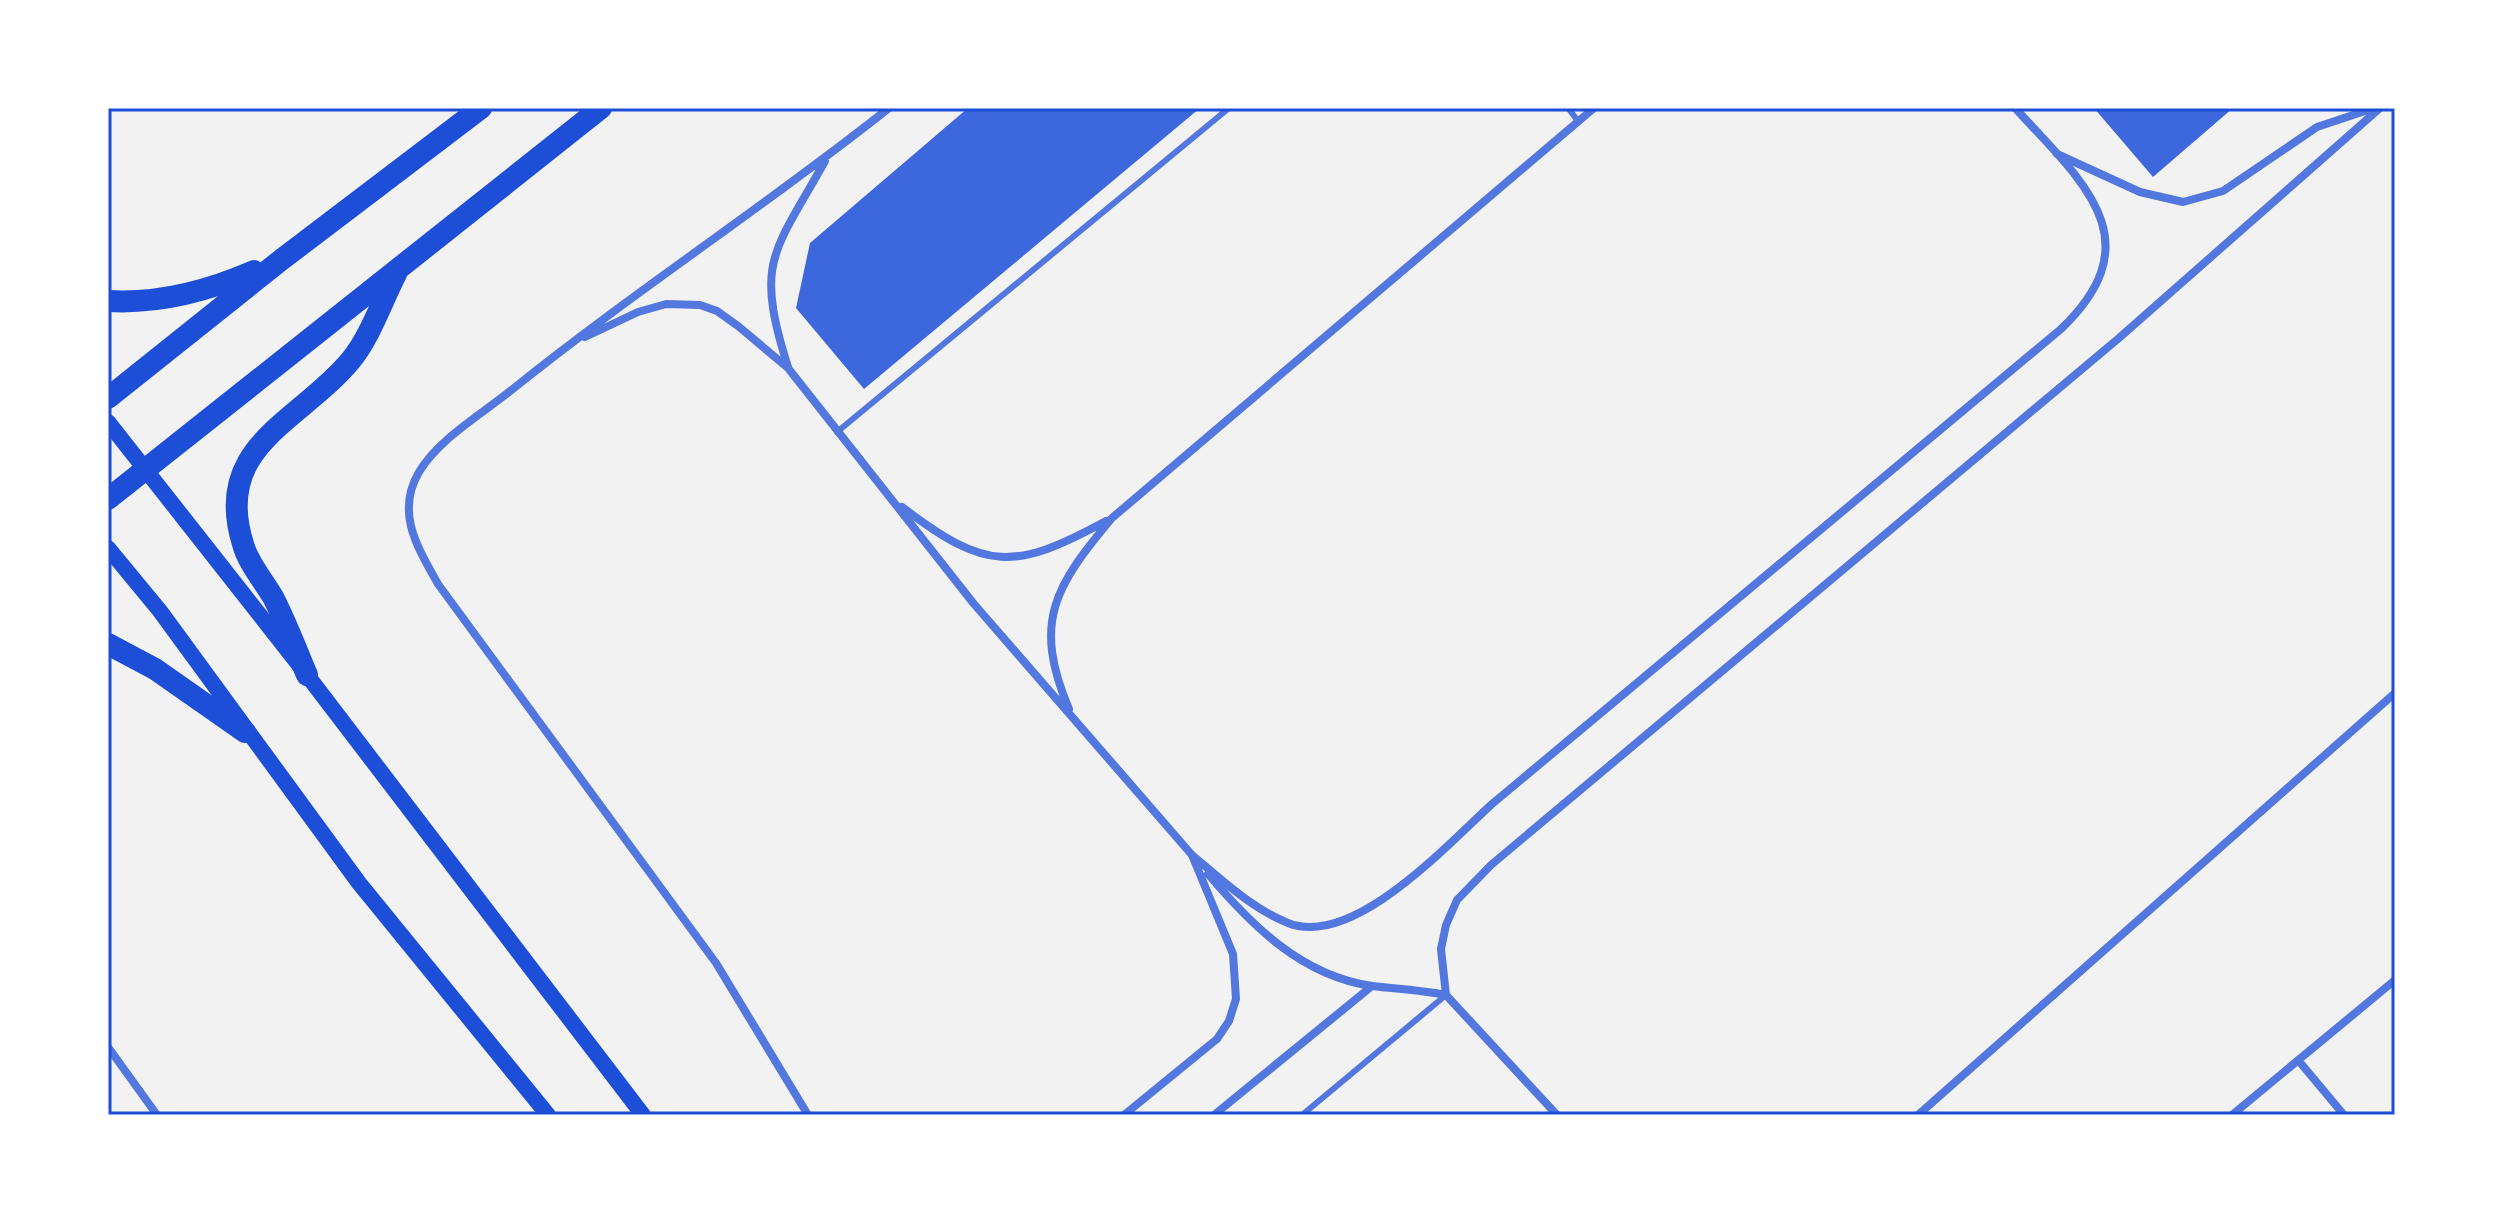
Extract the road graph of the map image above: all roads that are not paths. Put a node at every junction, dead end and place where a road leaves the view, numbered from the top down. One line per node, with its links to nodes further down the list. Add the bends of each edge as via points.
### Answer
1 (481, 108): 13 (highway)
2 (601, 108): 14 (highway)
3 (889, 108): 12 (street)
4 (1229, 108): 20 (lane)
5 (1568, 108): 10 (lane)
6 (1594, 108): 10 (street)
7 (2015, 108): 11 (street)
8 (2374, 108): 11 (street, via 2317,127 2223,191 2183,202 2140,192)
9 (2380, 108): 34 (street, via 2119,338 1491,865 1457,900 1446,925 1441,949)
10 (1578, 121): 24 (street)
11 (2056, 154): 31 (street, via 2106,228 2104,270 2078,313 1423,866 1359,914 1310,928 1268,913)
12 (828, 156): 16 (street); 17 (street, via 775,250 769,272 772,312)
13 (281, 260): 15 (highway, via 182,296); 18 (highway)
14 (400, 266): 21 (highway); 27 (highway, via 351,360 269,433 236,487 243,548 273,598)
15 (108, 301)
16 (566, 346): 17 (street, via 638,312 681,303 717,311); 40 (street, via 438,449 419,472 408,523 445,594 716,963)
17 (788, 368): 20 (street)
18 (108, 398)
19 (108, 422): 21 (main road)
20 (837, 432): 23 (street)
21 (144, 471): 22 (highway); 27 (main road)
22 (108, 499)
23 (892, 499): 24 (street, via 944,539 995,558 1047,551); 29 (street)
24 (1112, 518): 29 (street, via 1074,563 1054,611 1051,655)
25 (108, 548): 30 (main road, via 160,611)
26 (108, 644): 30 (highway, via 155,669)
27 (307, 675): 39 (main road)
28 (2395, 693): 45 (street)
29 (1073, 717): 31 (street)
30 (245, 732): 38 (main road, via 359,883)
31 (1192, 855): 33 (street, via 1233,905 1279,947 1310,966); 41 (street, via 1233,954 1236,999 1217,1039)
32 (2395, 980): 36 (street)
33 (1372, 986): 34 (street); 42 (street)
34 (1446, 995): 43 (lane); 44 (street)
35 (108, 1047): 37 (street)
36 (2298, 1060): 46 (street); 47 (street)
37 (157, 1115)
38 (548, 1115)
39 (643, 1115)
40 (808, 1115)
41 (1124, 1115)
42 (1214, 1115)
43 (1302, 1115)
44 (1557, 1115)
45 (1918, 1115)
46 (2232, 1115)
47 (2344, 1115)

